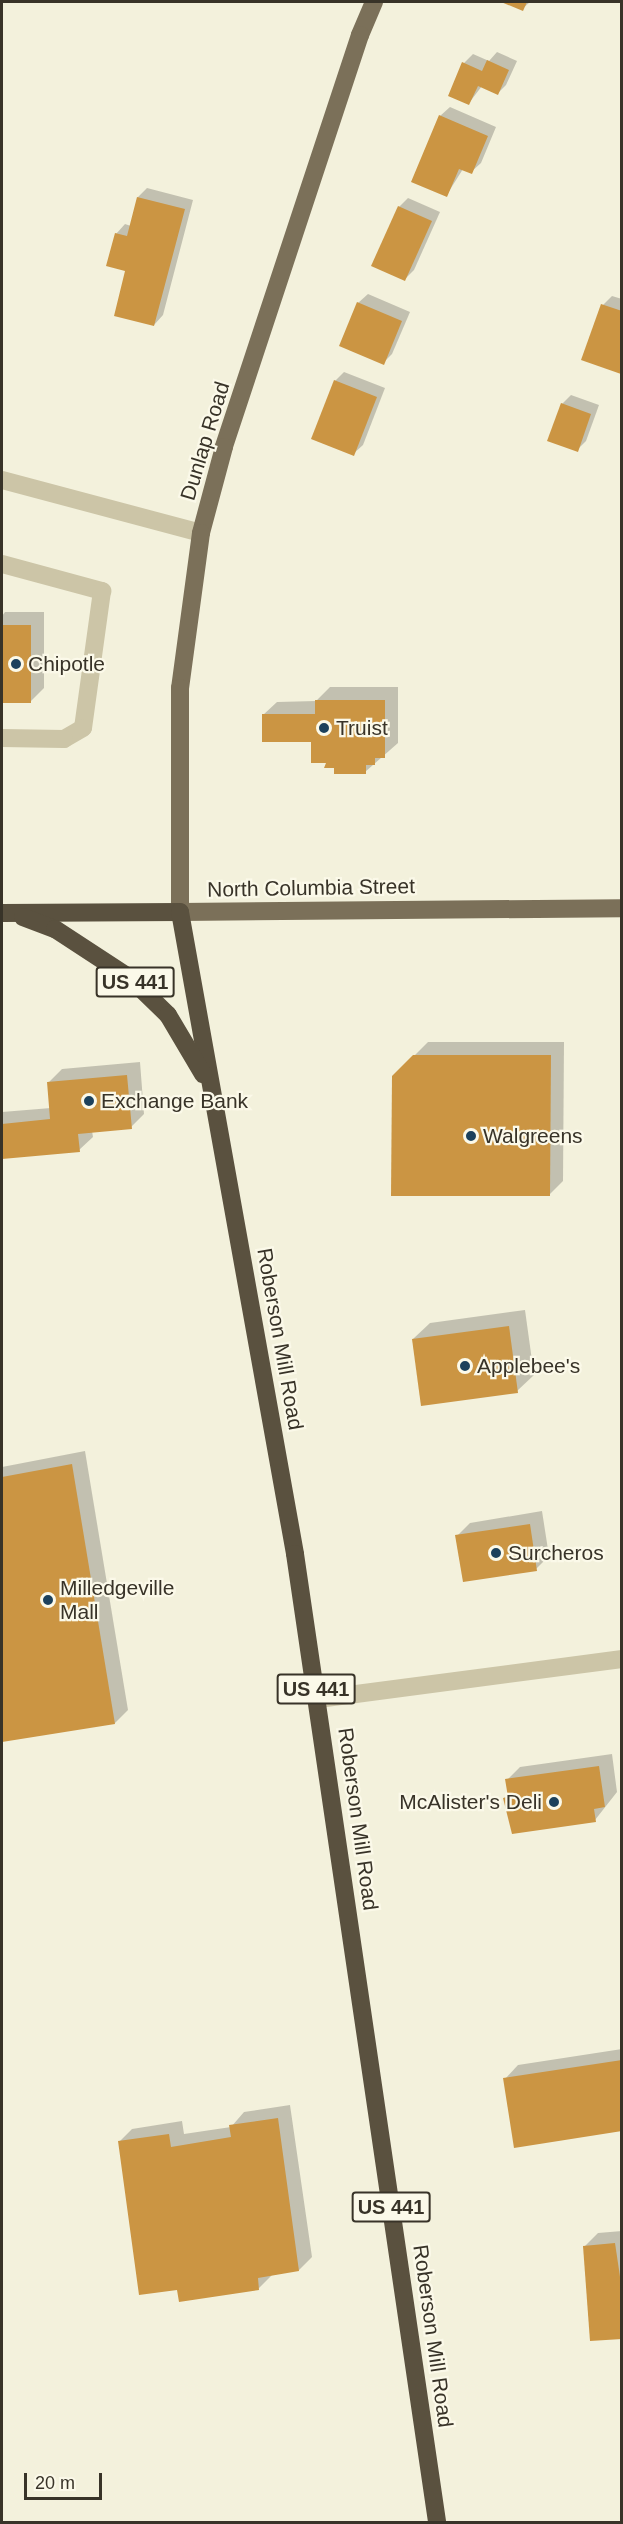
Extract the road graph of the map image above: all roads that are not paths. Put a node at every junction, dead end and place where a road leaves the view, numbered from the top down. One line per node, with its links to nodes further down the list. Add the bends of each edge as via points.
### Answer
1 (374, 2): 3 (main road, Dunlap Road, via 224,447)
2 (2, 480): 3 (lane)
3 (201, 533): 7 (main road, Dunlap Road, via 180,688)
4 (2, 564): 5 (lane, via 102,591 83,728 64,740)
5 (2, 738)
6 (621, 908): 7 (main road, North Columbia Street)
7 (180, 912): 8 (highway, North Columbia Street / US 441); 9 (highway, Roberson Mill Road / US 441)
8 (7, 913): 9 (highway, US 441, via 55,930 130,978 168,1015)
9 (213, 1097): 11 (highway, Roberson Mill Road / US 441)
10 (621, 1659): 11 (lane)
11 (318, 1699): 12 (highway, Roberson Mill Road / US 441)
12 (437, 2523)

